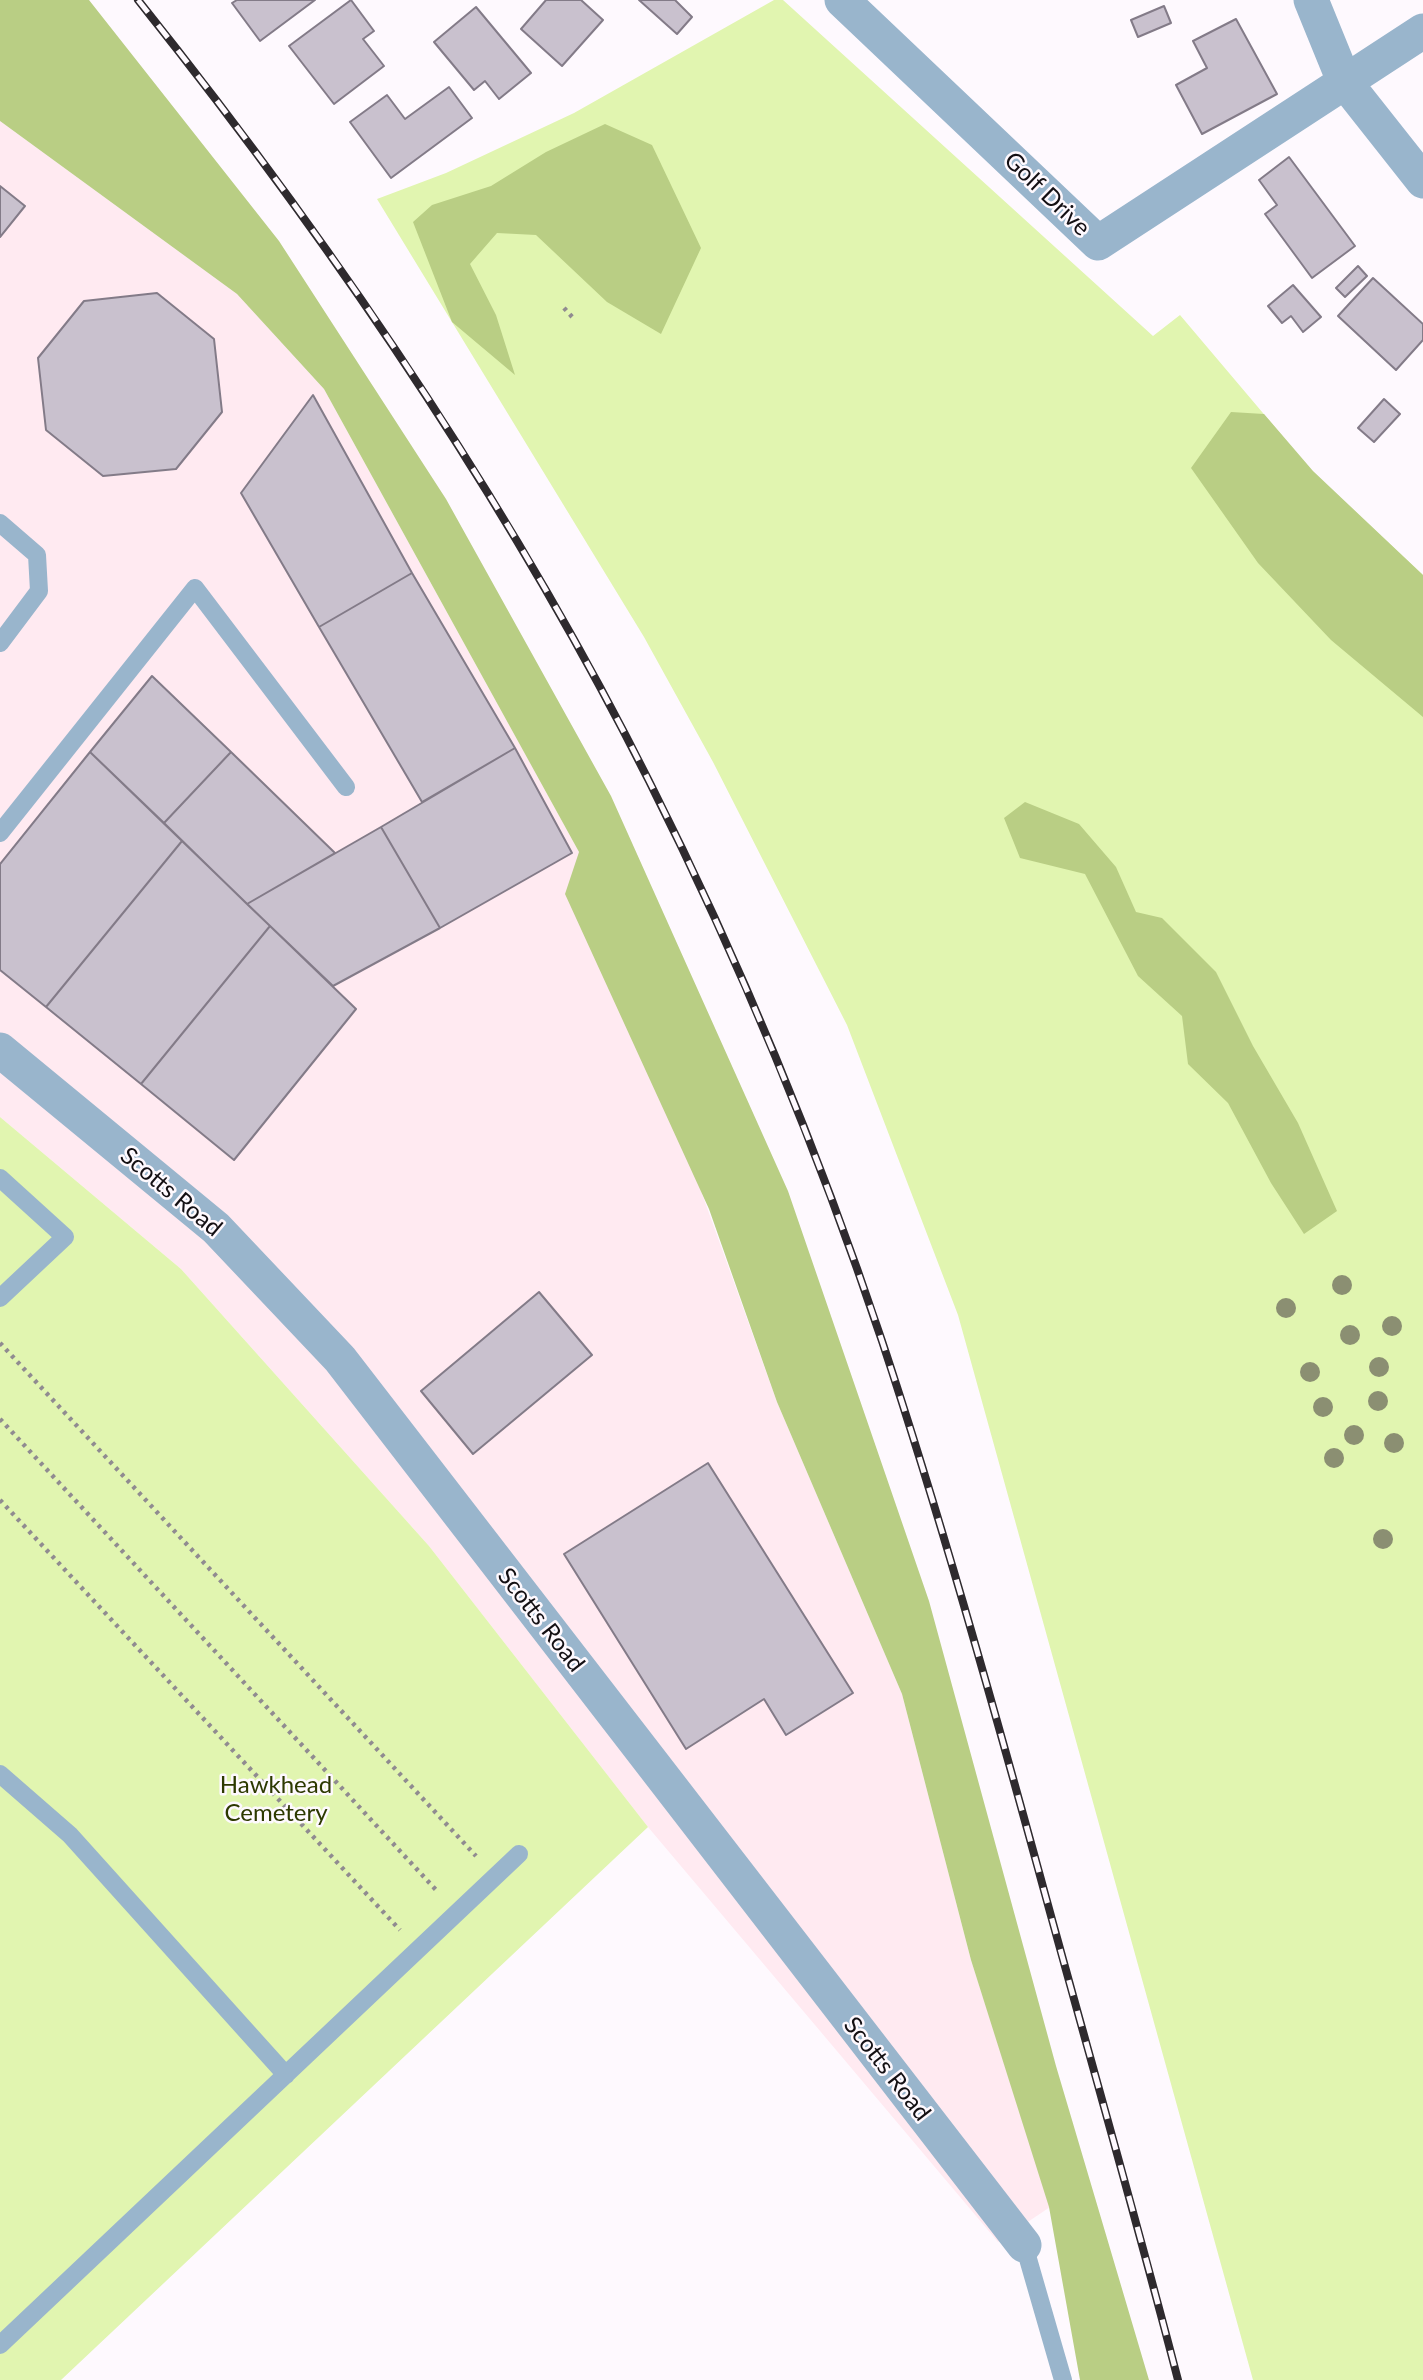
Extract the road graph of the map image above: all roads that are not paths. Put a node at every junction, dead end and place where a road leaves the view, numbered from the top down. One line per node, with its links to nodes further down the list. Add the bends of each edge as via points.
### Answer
1 (842, 0): 4 (street, Golf Drive, via 1098,243)
2 (1311, 0): 4 (street)
3 (1423, 31): 4 (street)
4 (1345, 81): 5 (street)
5 (1423, 181)
6 (0, 523): 7 (lane, via 37,555 39,591)
7 (0, 643)
8 (346, 787): 9 (lane, via 195,588)
9 (0, 833)
10 (0, 1050): 16 (street, Scotts Road, via 216,1228 340,1359)
11 (0, 1178): 12 (lane, via 65,1237)
12 (0, 1298)
13 (0, 1774): 15 (lane, via 70,1835)
14 (519, 1854): 15 (lane)
15 (286, 2075): 17 (lane)
16 (1024, 2245): 18 (lane)
17 (0, 2344)
18 (1063, 2380)

